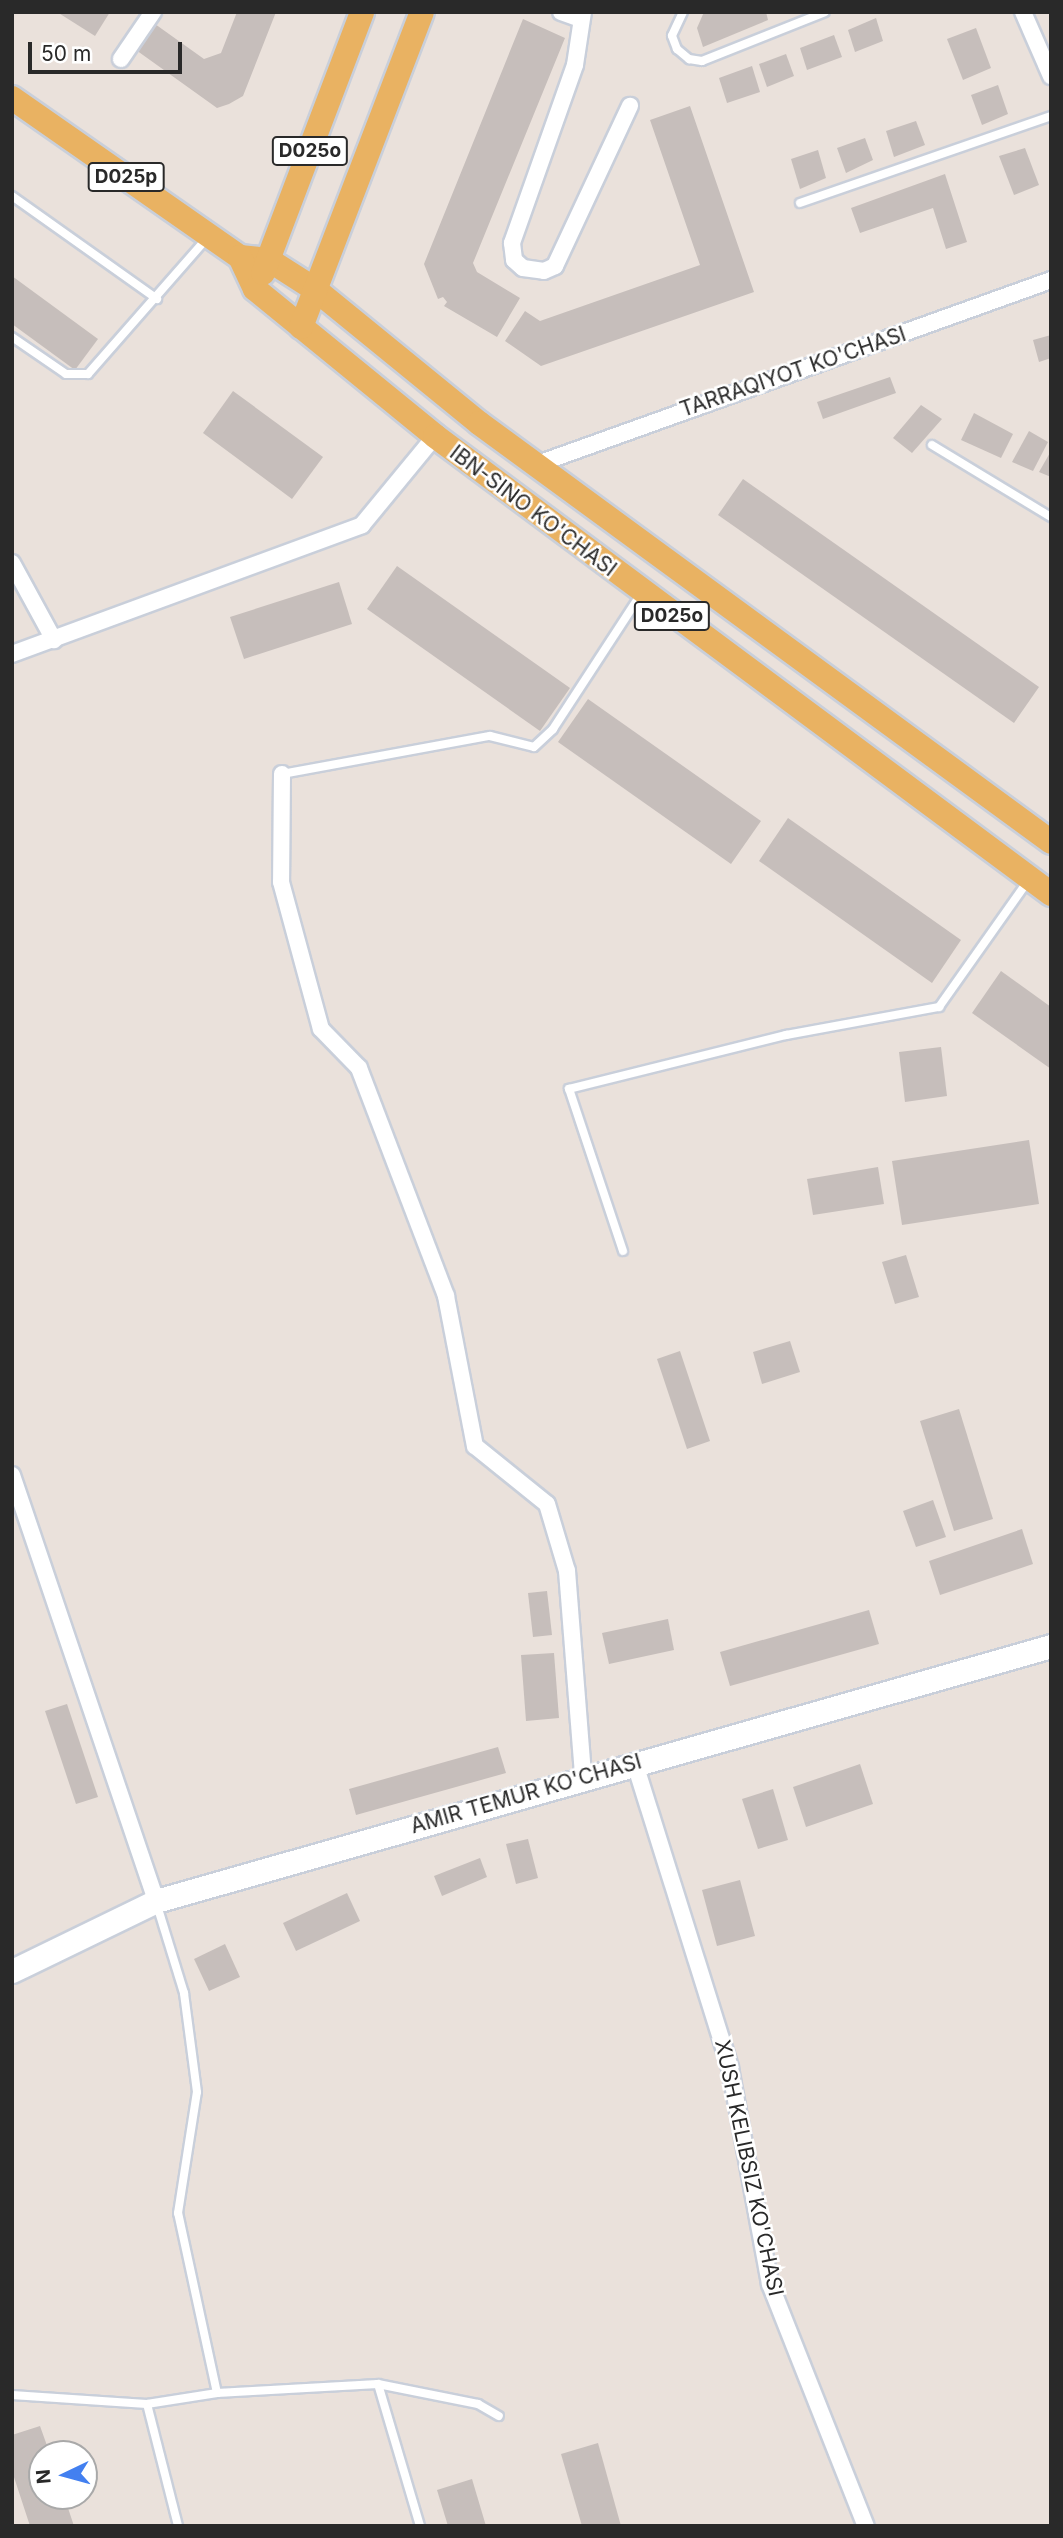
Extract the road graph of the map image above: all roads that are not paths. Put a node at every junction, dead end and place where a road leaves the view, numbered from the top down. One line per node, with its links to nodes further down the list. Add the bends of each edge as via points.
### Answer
1 (153, 12): 9 (street)
2 (362, 12): 18 (main road, D025o)
3 (422, 12): 21 (main road)
4 (561, 12): 8 (street)
5 (683, 12): 6 (lane, via 672,36 677,49 688,59 702,61)
6 (825, 12)
7 (1023, 12): 10 (street)
8 (582, 16): 12 (street, via 575,65 512,243 514,260 523,268 544,271 555,266)
9 (121, 59)
10 (1051, 76)
11 (12, 98): 16 (main road, IBN-SINO KO'CHASI / D025p)
12 (630, 106)
13 (1051, 116): 15 (lane)
14 (12, 197): 22 (lane)
15 (800, 203)
16 (209, 235): 17 (main road, IBN-SINO KO'CHASI / D025p); 22 (lane)
17 (240, 257): 18 (main road, IBN-SINO KO'CHASI / D025p); 20 (main road, IBN-SINO KO'CHASI / D025p)
18 (269, 260): 20 (main road, D025o); 21 (main road, IBN-SINO KO'CHASI / D025p)
19 (1051, 281): 27 (street, TARRAQIYOT KO'CHASI)
20 (255, 289): 23 (main road, IBN-SINO KO'CHASI / D025p)
21 (316, 290): 23 (main road); 27 (main road, IBN-SINO KO'CHASI / D025o)
22 (157, 299): 24 (lane, via 88,374 78,378)
23 (301, 327): 25 (main road, IBN-SINO KO'CHASI / D025o)
24 (12, 337)
25 (435, 436): 30 (main road, IBN-SINO KO'CHASI / D025o); 31 (street, via 362,524)
26 (932, 445): 28 (lane)
27 (536, 466): 34 (main road, IBN-SINO KO'CHASI / D025o)
28 (1051, 517)
29 (12, 563): 31 (street)
30 (642, 594): 33 (lane, via 553,729 534,747 490,736); 35 (main road, IBN-SINO KO'CHASI / D025o)
31 (54, 640): 32 (street)
32 (12, 653)
33 (282, 774): 41 (street, via 281,882 321,1029 359,1068 446,1296 475,1446 547,1504 551,1517 567,1571)
34 (1051, 842)
35 (1030, 879): 36 (main road, IBN-SINO KO'CHASI / D025o); 37 (lane, via 939,1007 786,1035 569,1088)
36 (1051, 894)
37 (623, 1251)
38 (12, 1475): 42 (street)
39 (1051, 1646): 40 (main road, AMIR TEMUR KO'CHASI)
40 (635, 1764): 41 (main road, AMIR TEMUR KO'CHASI); 51 (street, XUSH KELIBSIZ KO'CHASI, via 730,2068 770,2284)
41 (583, 1776): 42 (main road, AMIR TEMUR KO'CHASI)
42 (156, 1901): 43 (main road, AMIR TEMUR KO'CHASI); 45 (lane, via 184,1993 197,2092 178,2213)
43 (12, 1971)
44 (378, 2384): 45 (lane); 48 (lane, via 478,2404); 50 (lane)
45 (217, 2393): 47 (lane)
46 (12, 2395): 47 (lane)
47 (147, 2404): 49 (lane)
48 (499, 2416)
49 (178, 2526)
50 (420, 2526)
51 (866, 2526)

